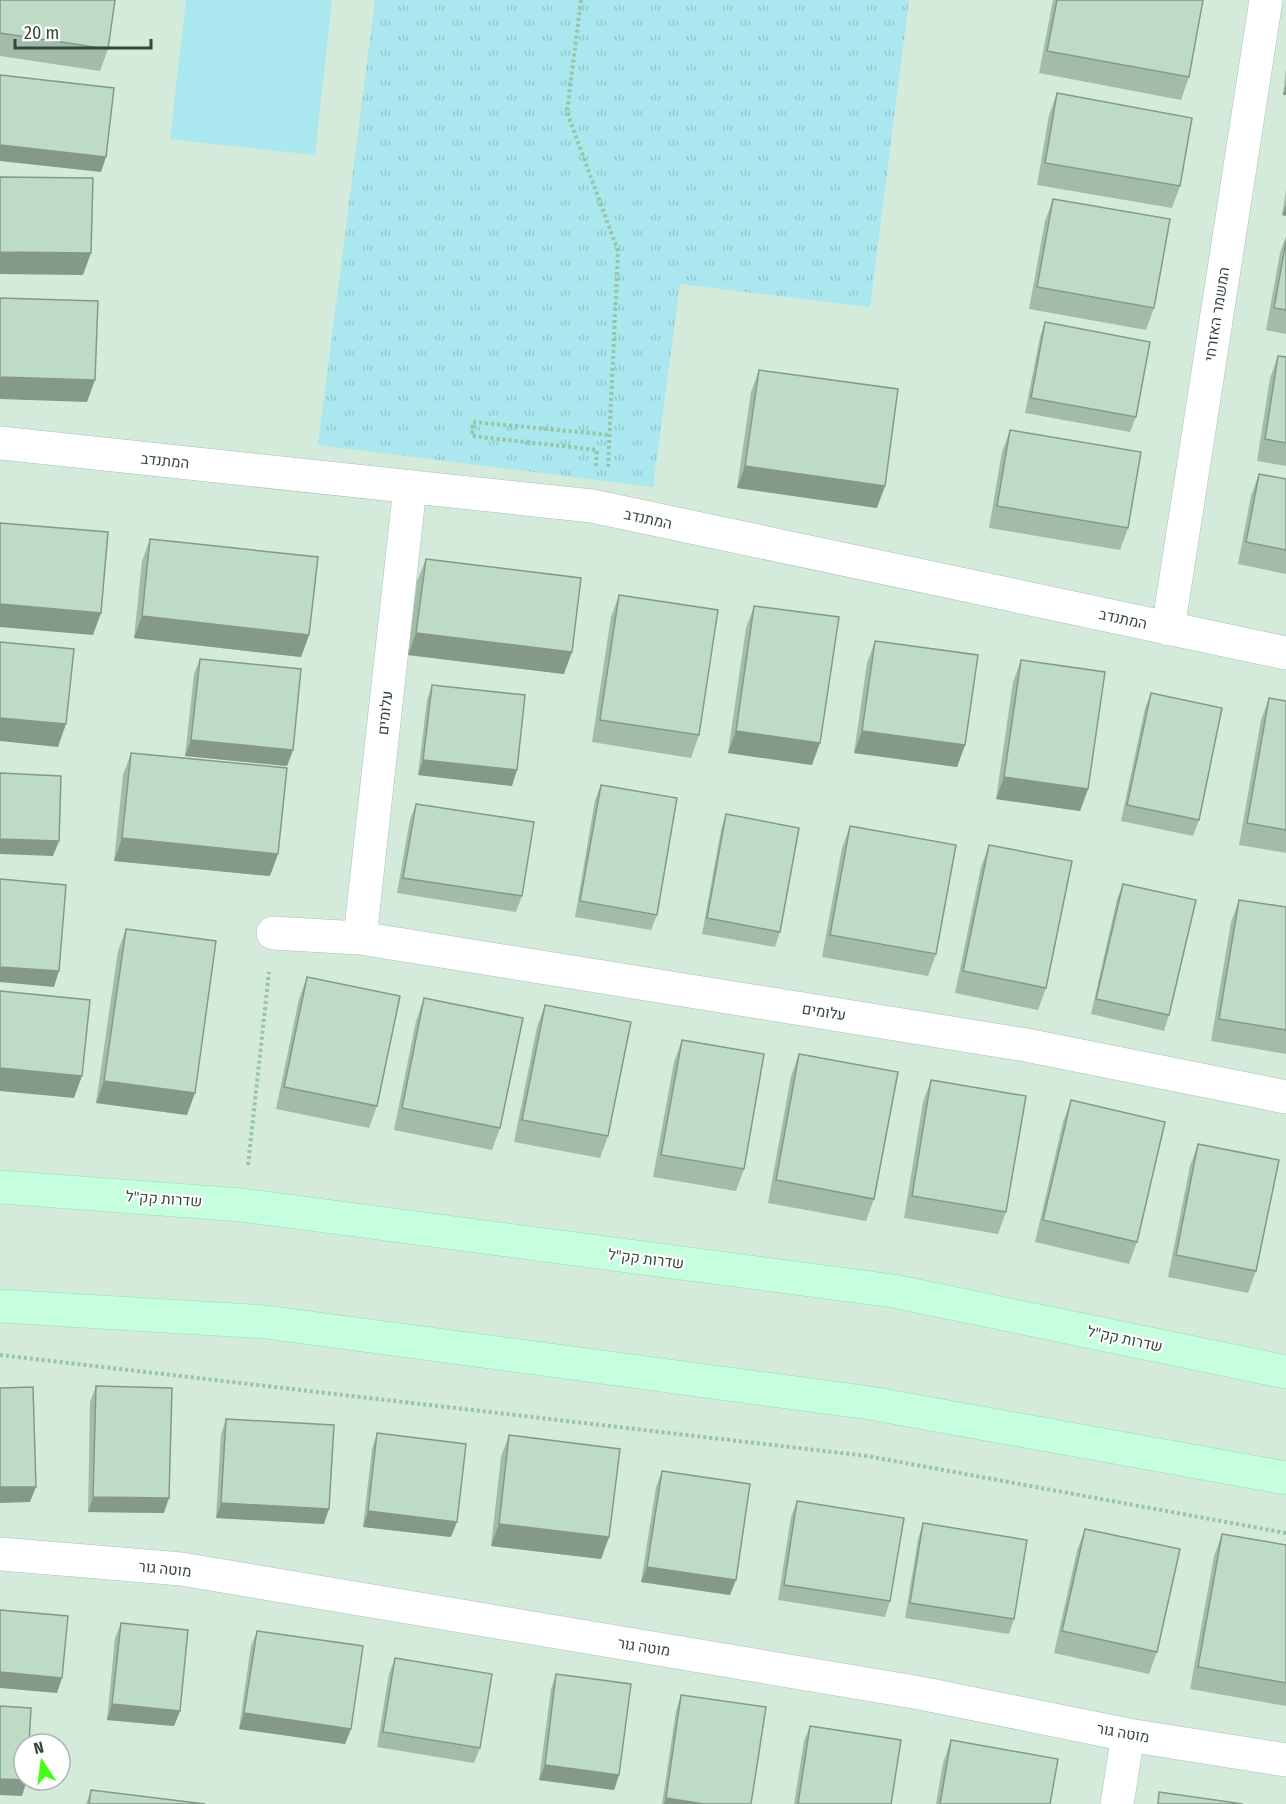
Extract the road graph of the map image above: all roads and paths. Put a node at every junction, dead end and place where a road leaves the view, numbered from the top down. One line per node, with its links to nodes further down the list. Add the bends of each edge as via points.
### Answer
1 (581, 0): 3 (path, via 567,112 618,251)
2 (1266, 0): 6 (street, המשמר האזרחי)
3 (610, 435): 3 (path, via 473,422 472,436 597,450 595,467 608,468)
4 (0, 442): 5 (street, המתנדב)
5 (410, 487): 6 (street, המתנדב, via 592,506); 9 (street, עלומים)
6 (1168, 629): 7 (street, המתנדב)
7 (1286, 653)
8 (273, 933): 9 (street, עלומים); 11 (path)
9 (360, 938): 10 (street, עלומים, via 1026,1045)
10 (1286, 1097)
11 (249, 1158)
12 (0, 1187): 15 (main road, שדרות קק"ל, via 242,1205 893,1291)
13 (0, 1306): 16 (main road, via 266,1322 870,1403)
14 (0, 1355): 17 (path, via 867,1456)
15 (1286, 1372)
16 (1286, 1478)
17 (1286, 1533)
18 (0, 1554): 19 (street, מוטה גור, via 181,1569 920,1693)
19 (1128, 1735): 20 (street, מוטה גור); 21 (street)
20 (1286, 1760)
21 (1117, 1804)

